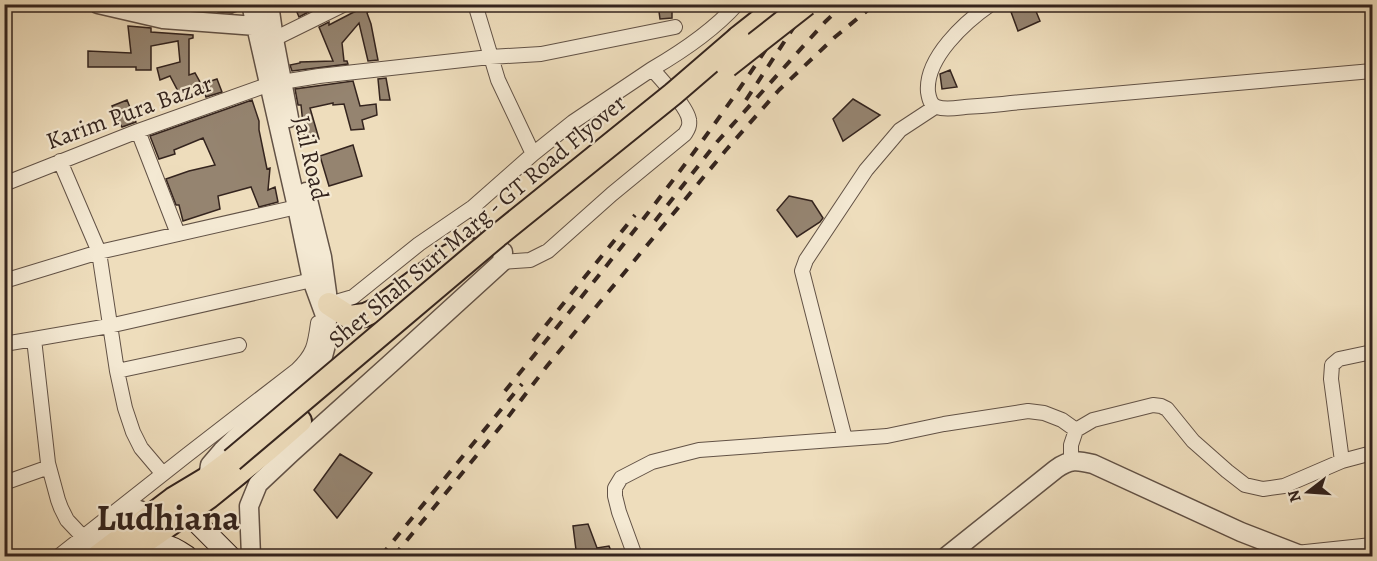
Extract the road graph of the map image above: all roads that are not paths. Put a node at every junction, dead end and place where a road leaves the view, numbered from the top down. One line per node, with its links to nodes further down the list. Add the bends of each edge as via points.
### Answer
1 (98, 4): 10 (street)
2 (251, 4): 11 (street, Jail Road)
3 (269, 4): 13 (street, Jail Road)
4 (345, 4): 13 (street)
5 (475, 4): 14 (street)
6 (738, 4): 15 (street, via 706,34)
7 (781, 4): 27 (main road, Sher Shah Suri Marg - GT Road Flyover, bridge)
8 (806, 4): 39 (main road, Sher Shah Suri Marg - GT Road Flyover, bridge, via 504,248)
9 (991, 4): 18 (street, via 950,41 934,64 928,89)
10 (166, 12): 11 (street)
11 (256, 26): 17 (street, Jail Road)
12 (675, 27): 14 (street, Karim Pura Bazar, via 541,54)
13 (274, 39): 17 (street, Jail Road)
14 (490, 57): 17 (street, Karim Pura Bazar); 20 (street)
15 (652, 69): 20 (street); 27 (street, via 688,116 690,123 685,134 541,255 530,260)
16 (1372, 71): 18 (street)
17 (276, 83): 19 (street, Karim Pura Bazar); 23 (street, Jail Road); 30 (street, Jail Road, via 291,129)
18 (935, 107): 38 (street, via 900,130 866,170 802,271)
19 (138, 131): 21 (street, Karim Pura Bazar); 25 (street)
20 (533, 154): 24 (street)
21 (60, 161): 22 (street, Karim Pura Bazar); 26 (street)
22 (4, 184)
23 (297, 207): 25 (street); 28 (street, Jail Road)
24 (473, 207): 27 (street); 30 (street)
25 (178, 234): 26 (street)
26 (99, 252): 29 (street); 31 (street)
27 (495, 255): 30 (main road, via 462,251 449,256 378,309 349,317); 39 (street, via 406,350); 45 (main road, Sher Shah Suri Marg - GT Road Flyover, bridge)
28 (312, 280): 30 (street, Jail Road); 31 (street)
29 (4, 281)
30 (333, 312): 44 (street, via 318,323 312,353 297,370); 45 (street, via 322,360 222,451 210,465)
31 (109, 326): 32 (street); 36 (street)
32 (34, 339): 33 (street); 43 (street)
33 (4, 344)
34 (239, 345): 36 (street)
35 (1372, 352): 42 (street, via 1339,359 1332,365)
36 (117, 371): 44 (street, via 133,432)
37 (1076, 430): 38 (street, via 1062,420 1028,411); 41 (street); 42 (street, via 1094,420 1161,406 1227,471 1245,485 1263,489 1284,486)
38 (845, 440): 61 (street, via 699,450 652,462 621,478 615,496)
39 (285, 446): 47 (main road, Sher Shah Suri Marg - GT Road Flyover, via 209,497); 60 (street, via 258,484 249,506)
40 (1372, 453): 42 (street)
41 (1071, 461): 53 (street, via 1093,464); 62 (street)
42 (1342, 461)
43 (49, 466): 46 (street); 50 (street, via 57,500 67,520)
44 (163, 474): 50 (street)
45 (208, 478): 47 (main road, Sher Shah Suri Marg - GT Road Flyover)
46 (4, 483)
47 (179, 506): 48 (main road, via 167,499 148,502); 49 (main road); 56 (main road); 59 (main road)
48 (139, 510): 55 (street)
49 (165, 527): 52 (main road); 58 (main road)
50 (83, 537): 54 (street)
51 (1372, 544): 53 (street)
52 (129, 554): 57 (main road, via 162,543)
53 (1300, 555)
54 (59, 556)
55 (78, 556)
56 (98, 556)
57 (187, 556)
58 (198, 556)
59 (230, 556)
60 (251, 556)
61 (635, 556)
62 (947, 556)

